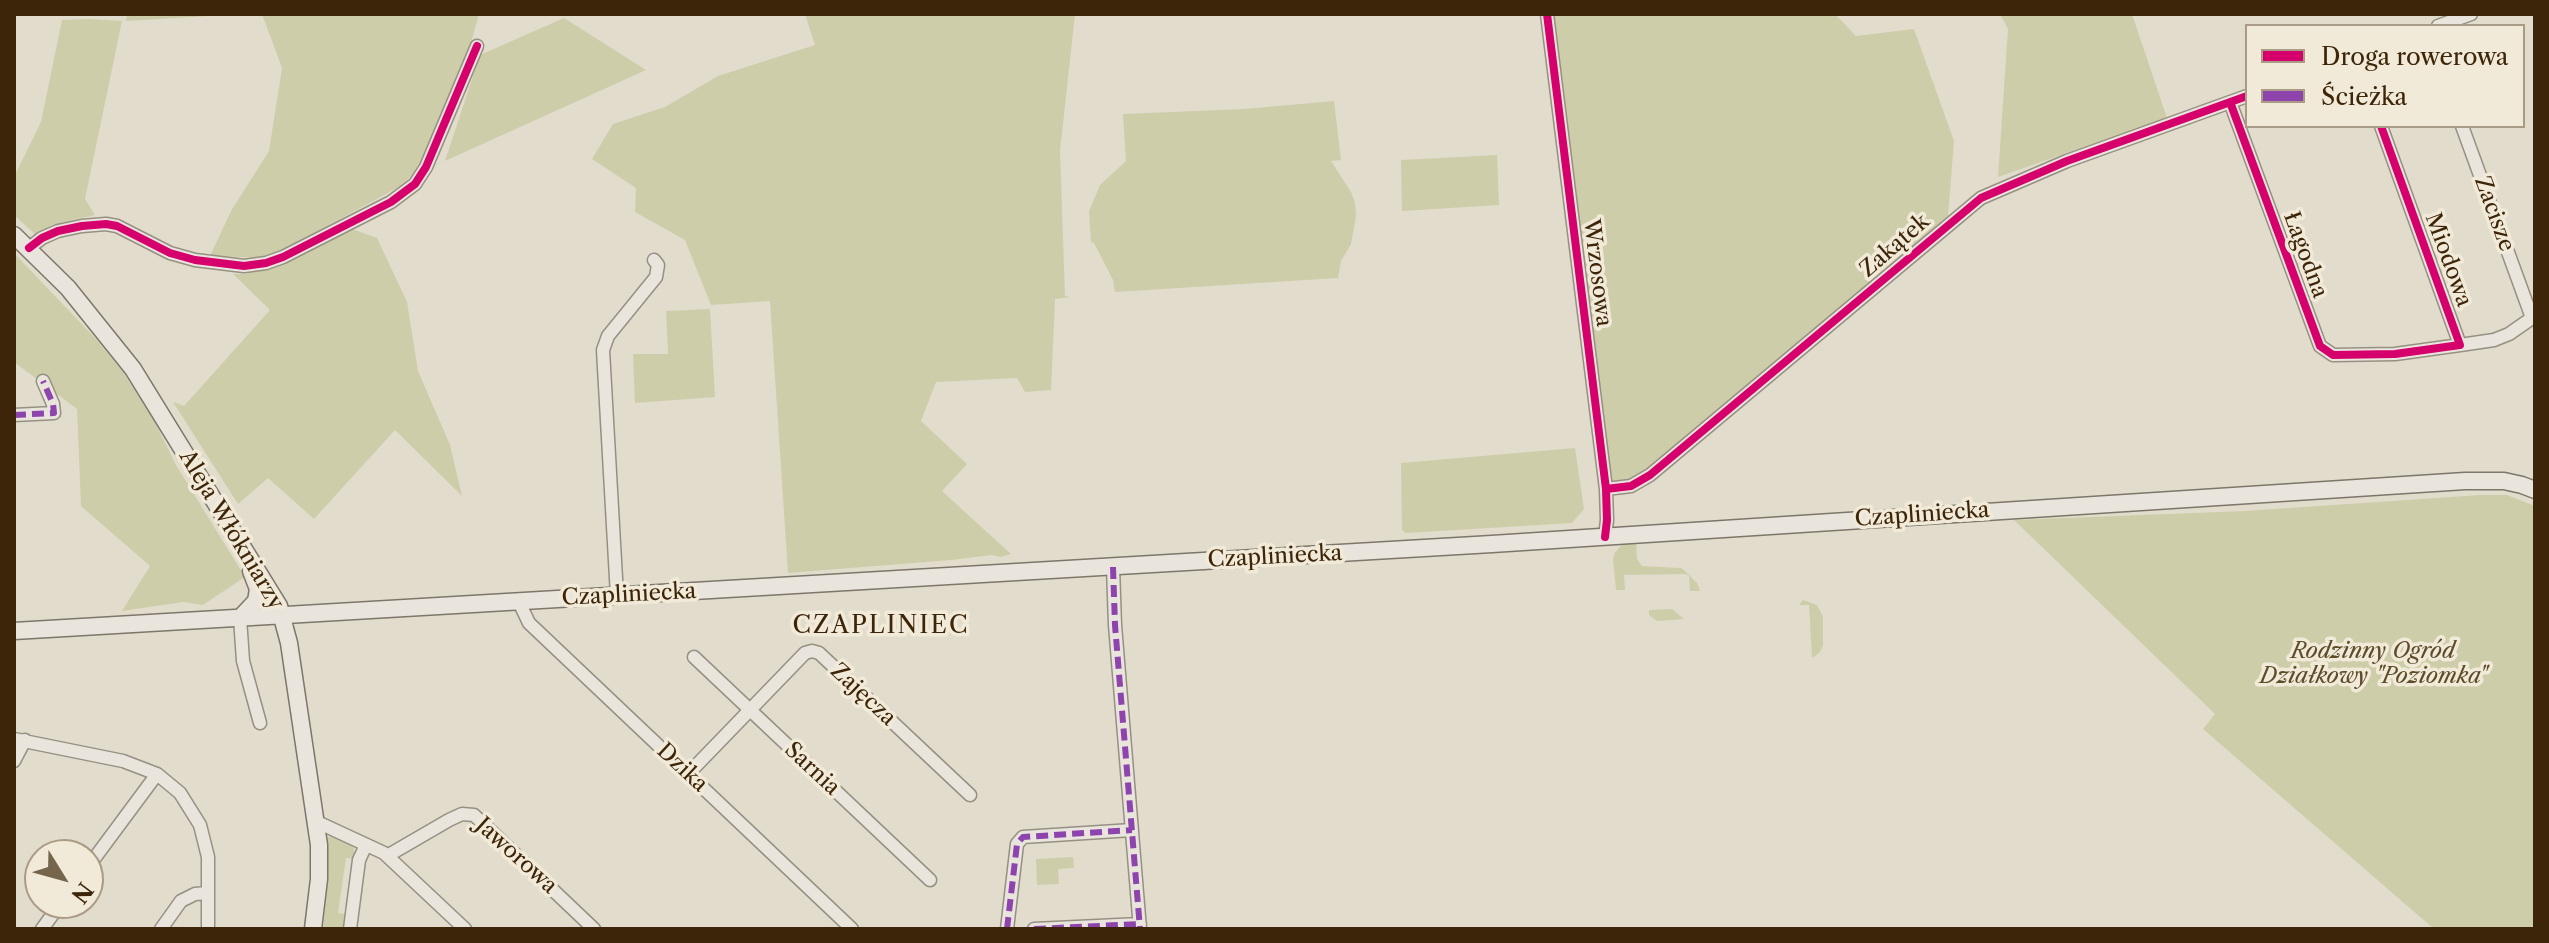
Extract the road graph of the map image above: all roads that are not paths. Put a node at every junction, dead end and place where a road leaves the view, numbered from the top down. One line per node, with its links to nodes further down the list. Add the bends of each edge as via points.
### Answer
1 (1547, 14): 17 (street, Wrzosowa)
2 (2471, 14): 3 (street)
3 (2444, 24)
4 (477, 46): 10 (street, via 415,184 398,199 283,257 244,266 195,260 106,224 58,231)
5 (2245, 97): 6 (street, Zakątek)
6 (2230, 102): 13 (street, Łagodna, via 2320,346 2333,355); 17 (street, Zakątek, via 1981,198 1650,475 1631,486)
7 (2382, 128): 13 (street, Miodowa)
8 (2463, 128): 12 (street, Zacisze)
9 (14, 235): 10 (main road, Aleja Włókniarzy)
10 (29, 248): 19 (main road, Aleja Włókniarzy, via 91,313 133,369)
11 (654, 260): 21 (street, via 656,277 608,336 603,350)
12 (2534, 317): 13 (street, Zacisze, via 2494,340)
13 (2460, 345)
14 (43, 381): 15 (street, via 54,413)
15 (14, 415)
16 (2531, 484): 18 (main road, Czapliniecka, via 2465,481)
17 (1606, 489): 18 (street, Wrzosowa)
18 (1605, 537): 20 (main road, Czapliniecka)
19 (241, 544): 23 (main road, Aleja Włókniarzy); 24 (main road, via 258,589 255,604)
20 (1113, 567): 21 (main road, Czapliniecka); 35 (street)
21 (617, 596): 22 (main road, Czapliniecka)
22 (519, 602): 23 (main road, Czapliniecka); 32 (street, Dzika, via 529,623)
23 (283, 615): 24 (main road, Czapliniecka); 34 (main road, Aleja Włókniarzy)
24 (240, 618): 25 (main road, Czapliniecka); 28 (street, via 243,661)
25 (14, 631)
26 (694, 657): 27 (street, Sarnia)
27 (749, 710): 32 (street, Zajęcza); 33 (street, Zajęcza, via 805,653 819,653); 39 (street, Sarnia)
28 (260, 723)
29 (20, 740): 30 (street); 31 (street, via 102,755)
30 (14, 761)
31 (157, 774): 36 (street); 40 (street, via 180,793 200,825 208,857)
32 (688, 774): 48 (street, Dzika)
33 (970, 795)
34 (315, 821): 37 (street); 44 (main road, Aleja Włókniarzy, via 319,879)
35 (1132, 830): 41 (street); 49 (street, via 1023,837 1017,844)
36 (104, 845)
37 (366, 845): 38 (street); 45 (street, via 359,860)
38 (387, 856): 46 (street); 47 (street, Jaworowa, via 449,820 474,815)
39 (930, 880)
40 (208, 893): 42 (street, via 181,901); 43 (street)
41 (1140, 926): 50 (street)
42 (161, 929)
43 (208, 929)
44 (313, 929)
45 (350, 929)
46 (465, 929)
47 (594, 929)
48 (852, 929)
49 (1007, 929)
50 (1034, 929)

